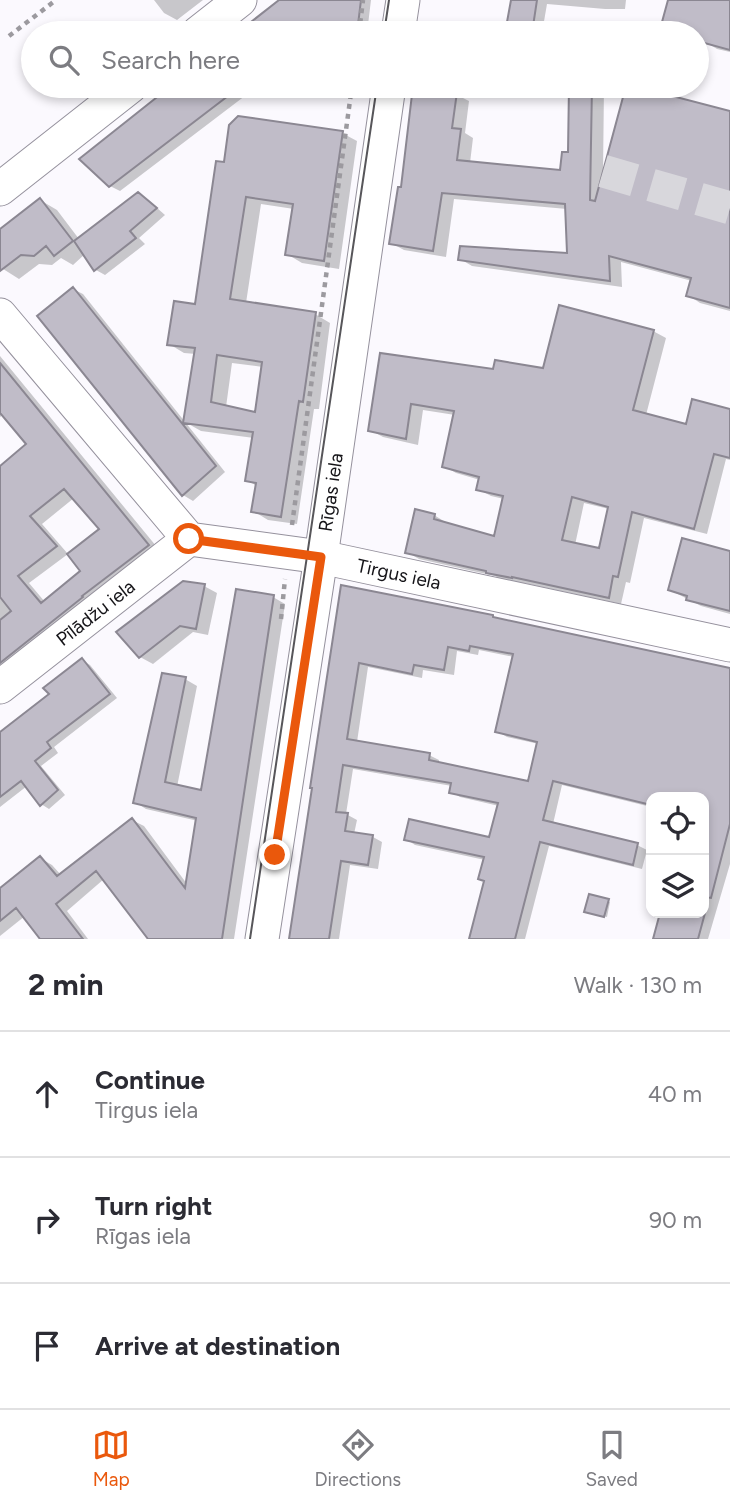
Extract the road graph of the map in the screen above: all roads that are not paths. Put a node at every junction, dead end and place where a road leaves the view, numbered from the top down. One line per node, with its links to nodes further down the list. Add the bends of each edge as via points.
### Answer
1 (240, 0): 3 (street)
2 (403, 0): 4 (street)
3 (213, 21)
4 (400, 21)
5 (116, 98): 7 (street)
6 (387, 98): 10 (street, Rīgas iela)
7 (0, 189)
8 (0, 315): 9 (street)
9 (189, 539): 10 (street, Tirgus iela); 12 (street, Pīlādžu iela)
10 (321, 557): 11 (street, Tirgus iela); 13 (street, Rīgas iela)
11 (730, 645)
12 (0, 688)
13 (262, 939)

